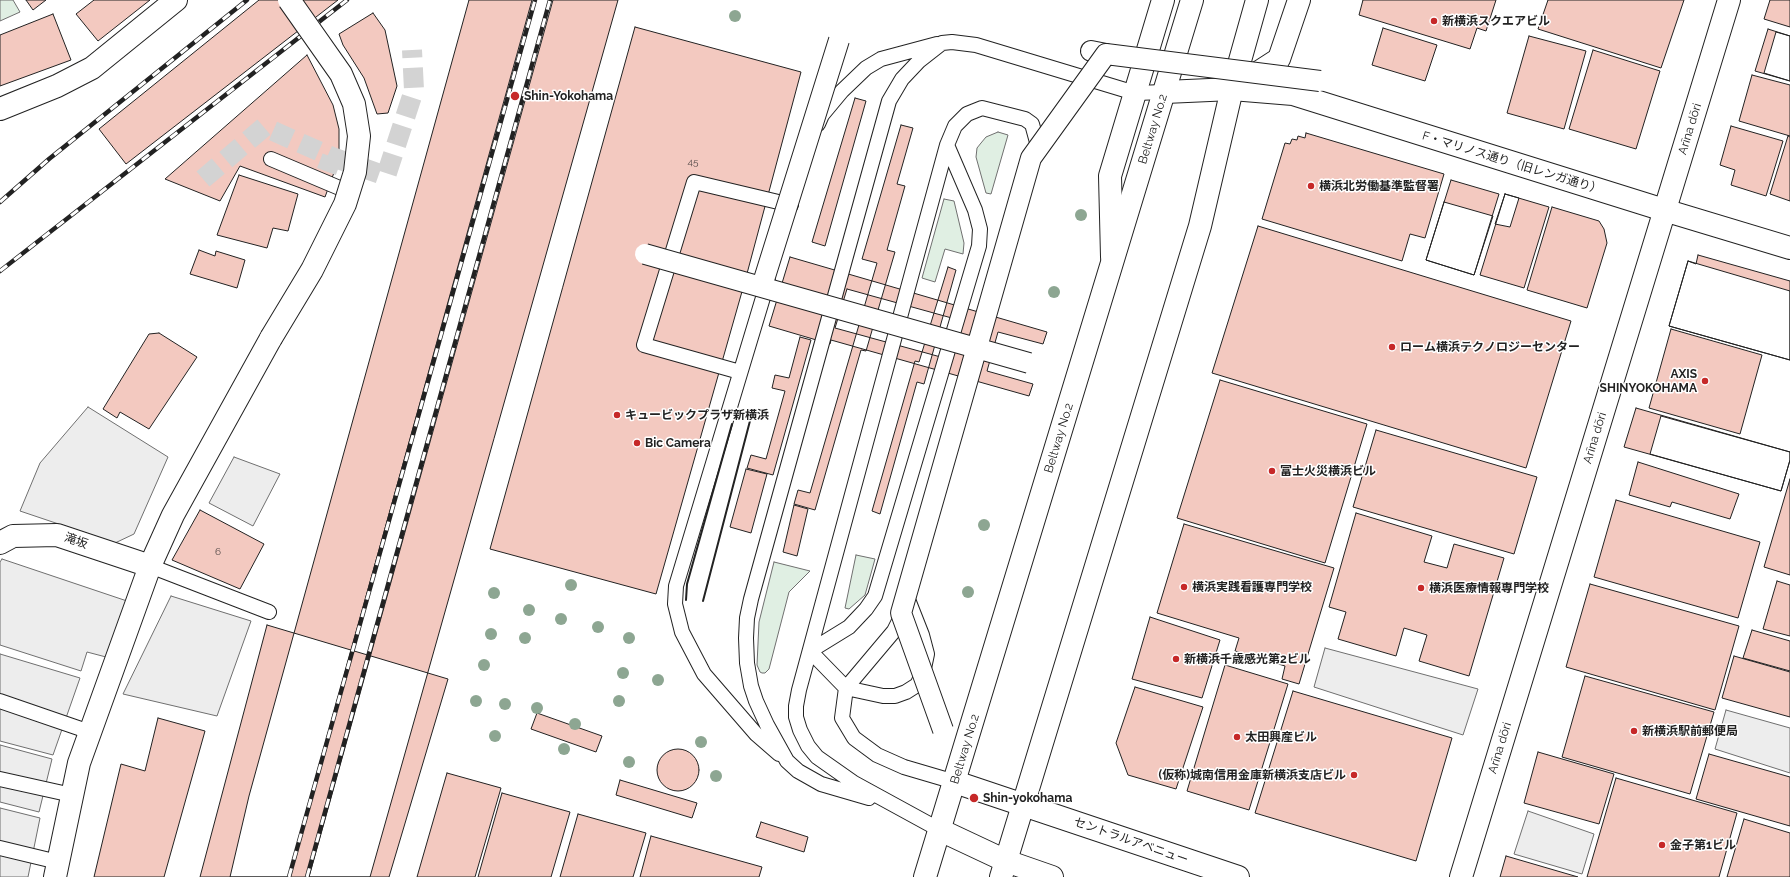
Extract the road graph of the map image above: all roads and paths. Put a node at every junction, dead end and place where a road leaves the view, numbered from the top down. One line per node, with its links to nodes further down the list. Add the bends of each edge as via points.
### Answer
1 (176, 0): 14 (street, via 92,68 57,86)
2 (289, 0): 17 (street, bridge, via 341,74 354,104 360,136 355,172)
3 (1163, 0): 13 (street)
4 (1192, 0): 12 (street, Beltway No.2)
5 (1257, 0): 11 (street)
6 (1299, 0): 11 (street, via 1279,59)
7 (1729, 0): 19 (street, Arīna dōri)
8 (839, 40): 23 (street, bridge)
9 (942, 43): 13 (lane, via 964,42 976,45); 18 (lane, via 881,59 866,68 842,91 822,115 811,139); 36 (lane, via 919,61 902,79 889,100 747,618 747,663 751,686 767,725)
10 (1320, 81): 24 (street, bridge, via 1098,52 1031,158)
11 (1232, 89): 12 (street, F・マリノス通り（旧レンガ通り）); 19 (street, F・マリノス通り（旧レンガ通り）, via 1293,94); 41 (street, via 1200,226)
12 (1165, 92): 13 (lane); 22 (street, Beltway No.2)
13 (1135, 93): 22 (street, via 1110,176)
14 (0, 109)
15 (947, 145): 29 (lane, via 955,126 967,114 982,108 1025,119 1032,124 1038,146); 31 (lane); 31 (lane, via 975,210 980,229 979,246 875,596 849,627)
16 (271, 159): 17 (lane)
17 (349, 192): 28 (street, bridge, via 312,270 271,338 173,516)
18 (791, 205): 26 (lane); 26 (lane, via 694,182 689,197 644,345)
19 (1664, 210): 20 (street, F・マリノス通り（旧レンガ通り）); 49 (street, Arīna dōri)
20 (1790, 248)
21 (645, 254): 23 (street, bridge)
22 (1112, 260): 38 (street, Beltway No.2)
23 (762, 286): 24 (street, bridge)
24 (976, 348): 25 (street, bridge); 34 (street, bridge, via 901,613)
25 (1029, 363)
26 (740, 372): 36 (lane, via 676,586 675,604 682,632 704,674 756,734)
27 (0, 543): 28 (street, 滝坂, via 13,536 58,535)
28 (150, 566): 30 (lane); 35 (street)
29 (909, 602): 32 (lane, via 894,631); 32 (lane, via 927,654 923,673 917,684 895,696)
30 (269, 612)
31 (810, 651): 32 (lane); 40 (lane, via 796,706 796,717 808,746 817,757 854,783)
32 (846, 688): 38 (lane, via 842,718 854,738 877,755 904,767)
33 (0, 701): 35 (lane)
34 (943, 730)
35 (90, 732): 39 (street, via 79,763)
36 (787, 761): 40 (lane, via 798,771 821,784)
37 (0, 779): 39 (lane)
38 (955, 782): 41 (street, セントラルアベニュー); 42 (street, Beltway No.2)
39 (72, 795): 45 (street)
40 (894, 805): 42 (lane)
41 (1024, 805): 44 (street); 48 (street, セントラルアベニュー)
42 (940, 830): 44 (street); 46 (street, Beltway No.2)
43 (0, 848): 45 (lane)
44 (1004, 869): 47 (street)
45 (56, 870)
46 (925, 877)
47 (1052, 877)
48 (1238, 877)
49 (1461, 877)

